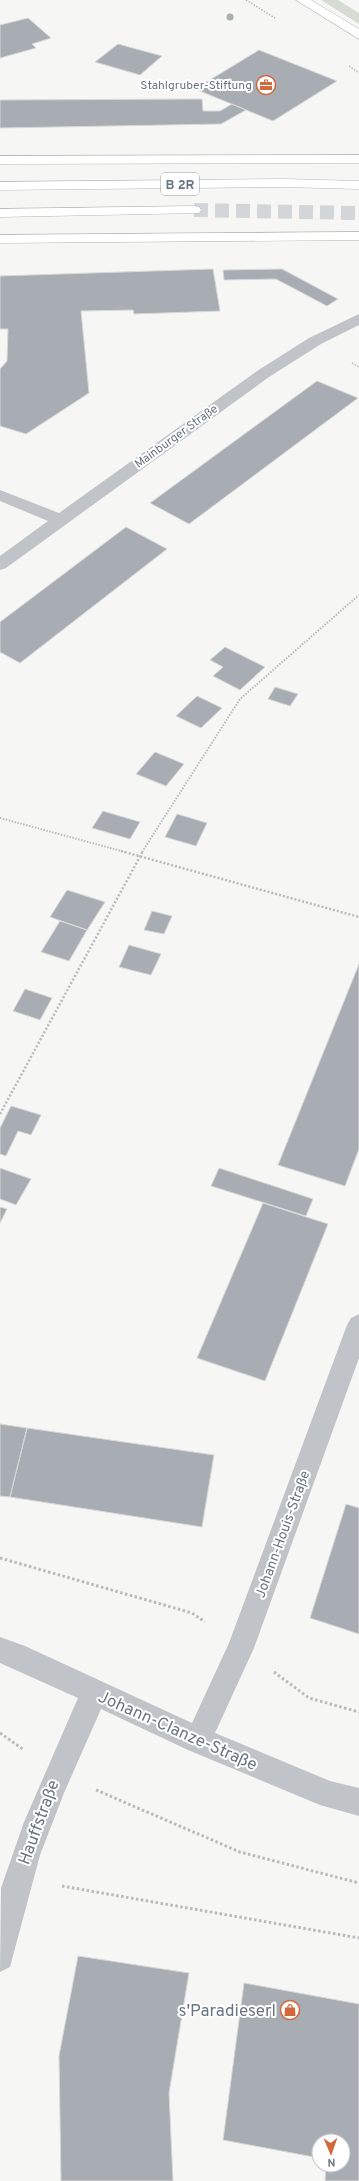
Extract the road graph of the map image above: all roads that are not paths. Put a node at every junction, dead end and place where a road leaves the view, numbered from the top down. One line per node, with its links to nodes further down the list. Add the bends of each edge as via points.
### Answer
1 (302, 0): 2 (main road)
2 (359, 35)
3 (358, 159): 4 (main road)
4 (0, 160)
5 (359, 185): 6 (main road, B 2R)
6 (0, 186)
7 (194, 210): 8 (main road, B 2R)
8 (0, 212)
9 (359, 236): 10 (main road)
10 (0, 239)
11 (359, 320): 13 (street, Mainburger Straße, via 315,341 263,374)
12 (0, 495): 13 (street)
13 (60, 520): 14 (street, Mainburger Straße)
14 (0, 564)
15 (359, 1325): 18 (street, Johann-Houis-Straße, via 241,1648)
16 (0, 1650): 17 (street, Johann-Clanze-Straße)
17 (94, 1692): 18 (street, Johann-Clanze-Straße); 20 (street, Hauffstraße, via 56,1773 18,1878)
18 (198, 1740): 19 (street, Johann-Clanze-Straße, via 330,1795)
19 (359, 1802)
20 (0, 1957)

